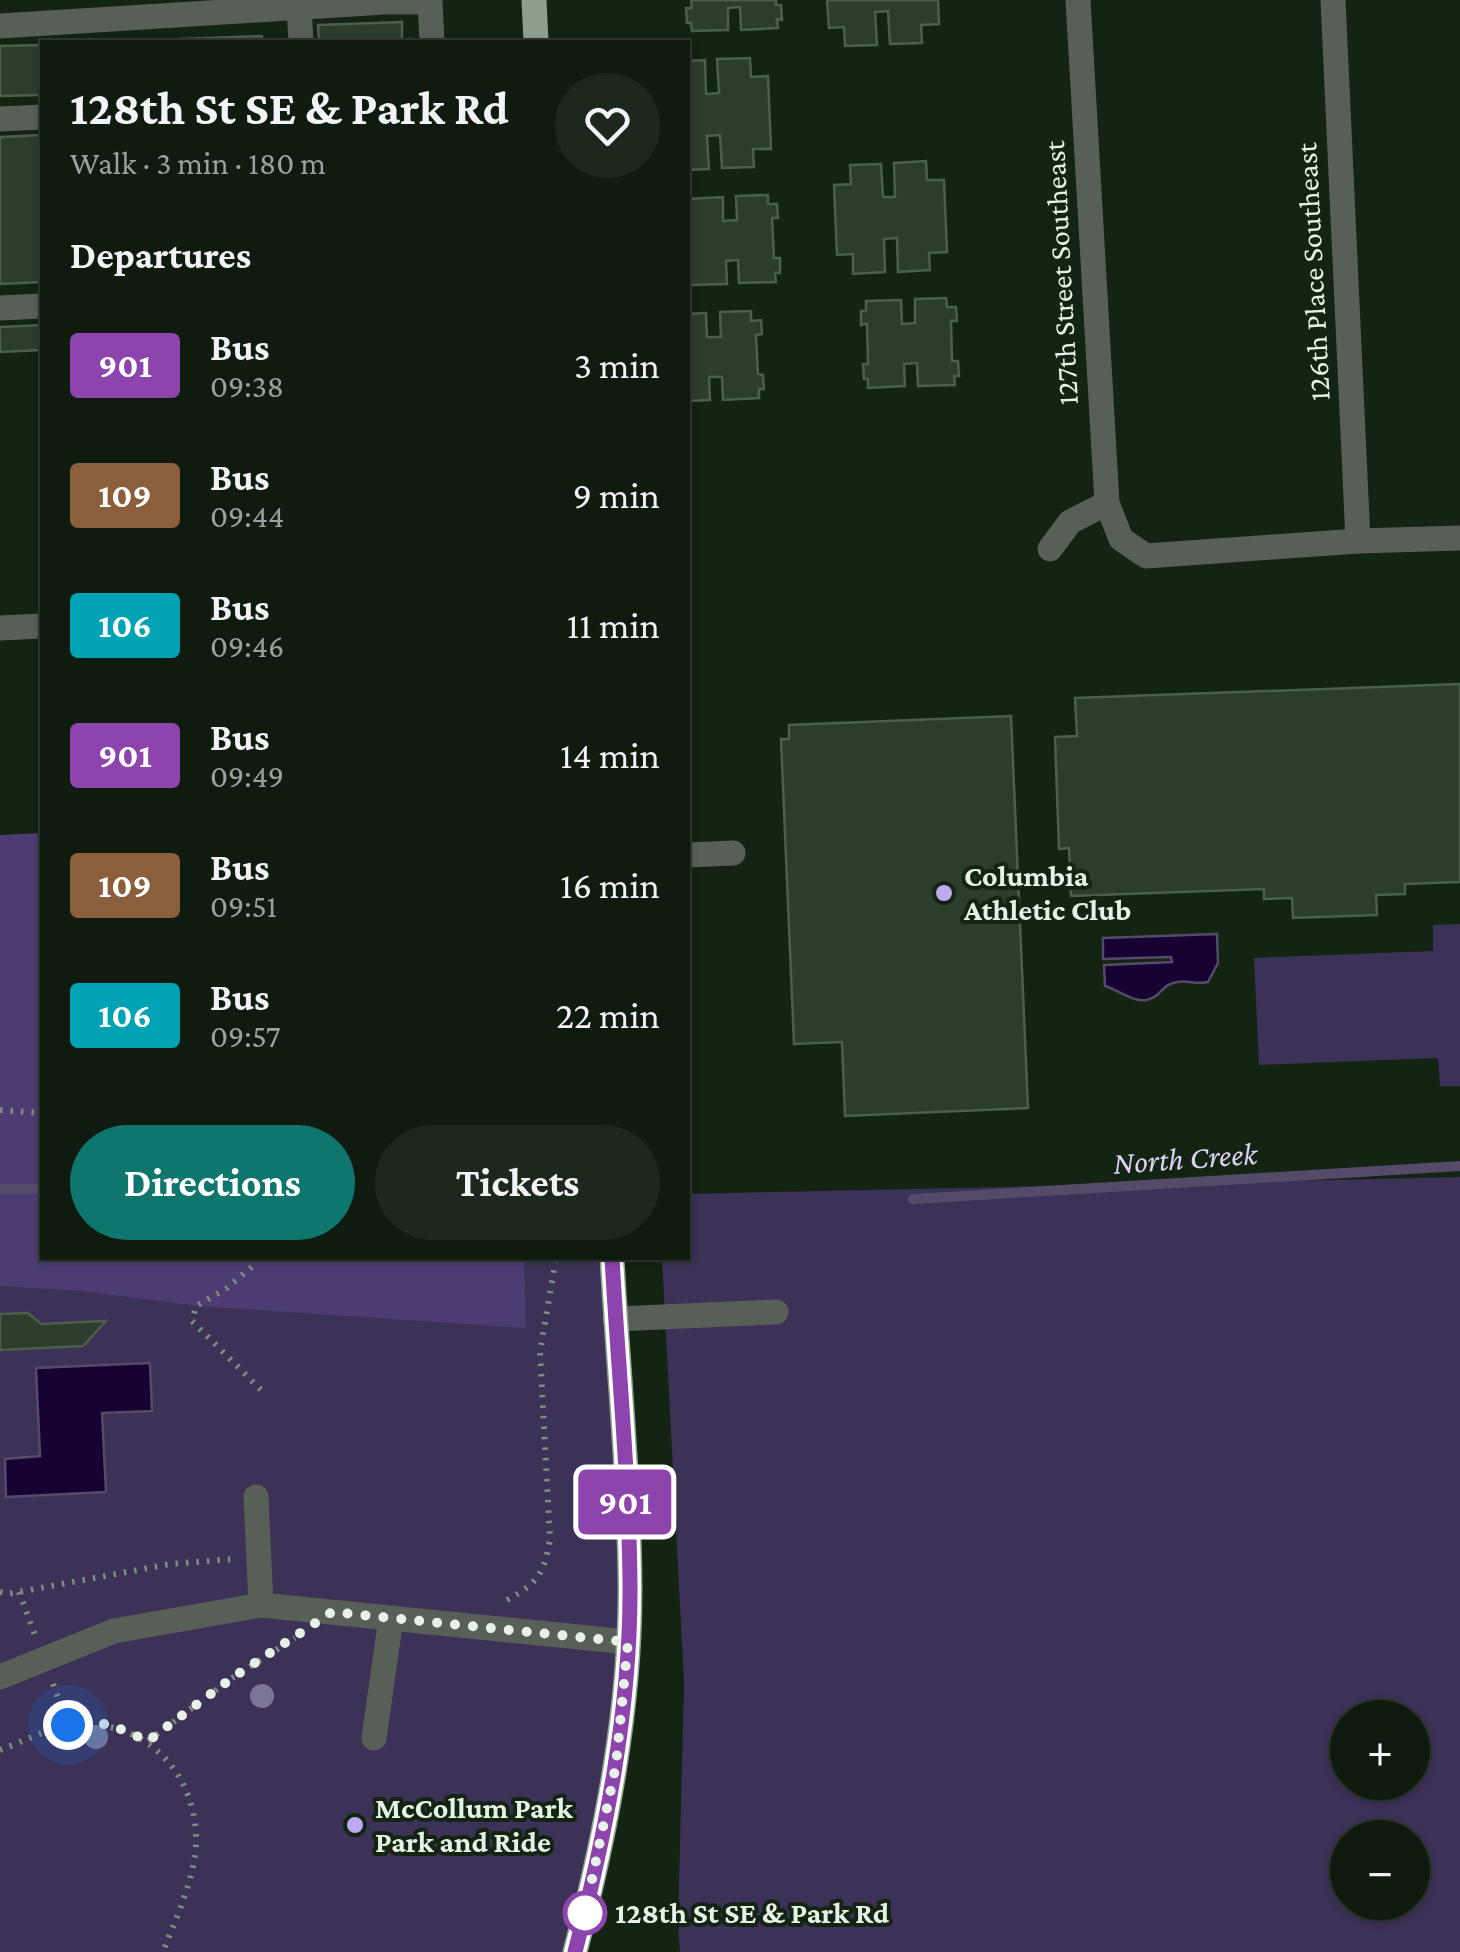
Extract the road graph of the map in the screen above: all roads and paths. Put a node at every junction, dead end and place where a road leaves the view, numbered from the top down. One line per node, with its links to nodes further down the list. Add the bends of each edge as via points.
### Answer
1 (534, 0): 8 (main road)
2 (1078, 0): 13 (street, 127th Street Southeast)
3 (1332, 0): 15 (street, 126th Place Southeast)
4 (299, 8): 5 (street); 6 (street); 7 (street, via 430,2)
5 (0, 26)
6 (301, 40)
7 (432, 40)
8 (536, 40)
9 (40, 117): 10 (street)
10 (0, 119)
11 (40, 306): 12 (street)
12 (0, 308)
13 (1106, 502): 15 (street, 127th Street Southeast, via 1121,539 1146,556); 16 (street, via 1070,522)
14 (1460, 538): 15 (street)
15 (1358, 541)
16 (1050, 550)
17 (40, 626): 18 (street)
18 (0, 628)
19 (733, 853): 20 (street)
20 (690, 854)
21 (0, 1110): 22 (path)
22 (40, 1113)
23 (256, 1260): 28 (path, via 196,1306 192,1322)
24 (556, 1260): 32 (path, via 540,1352 550,1539 546,1564 532,1586)
25 (612, 1260): 27 (main road)
26 (776, 1312): 27 (street)
27 (616, 1319): 36 (main road)
28 (262, 1391)
29 (256, 1496): 33 (street)
30 (240, 1559): 31 (path)
31 (0, 1592)
32 (502, 1603)
33 (261, 1605): 34 (street); 37 (street, via 114,1632)
34 (332, 1612): 35 (street); 39 (path)
35 (391, 1618): 36 (street); 38 (street)
36 (628, 1642): 42 (main road, via 616,1765)
37 (0, 1677)
38 (374, 1738)
39 (148, 1741): 40 (path, via 109,1724 68,1725); 41 (path, via 182,1781 196,1832 192,1868)
40 (0, 1750)
41 (163, 1952)
42 (575, 1952)

